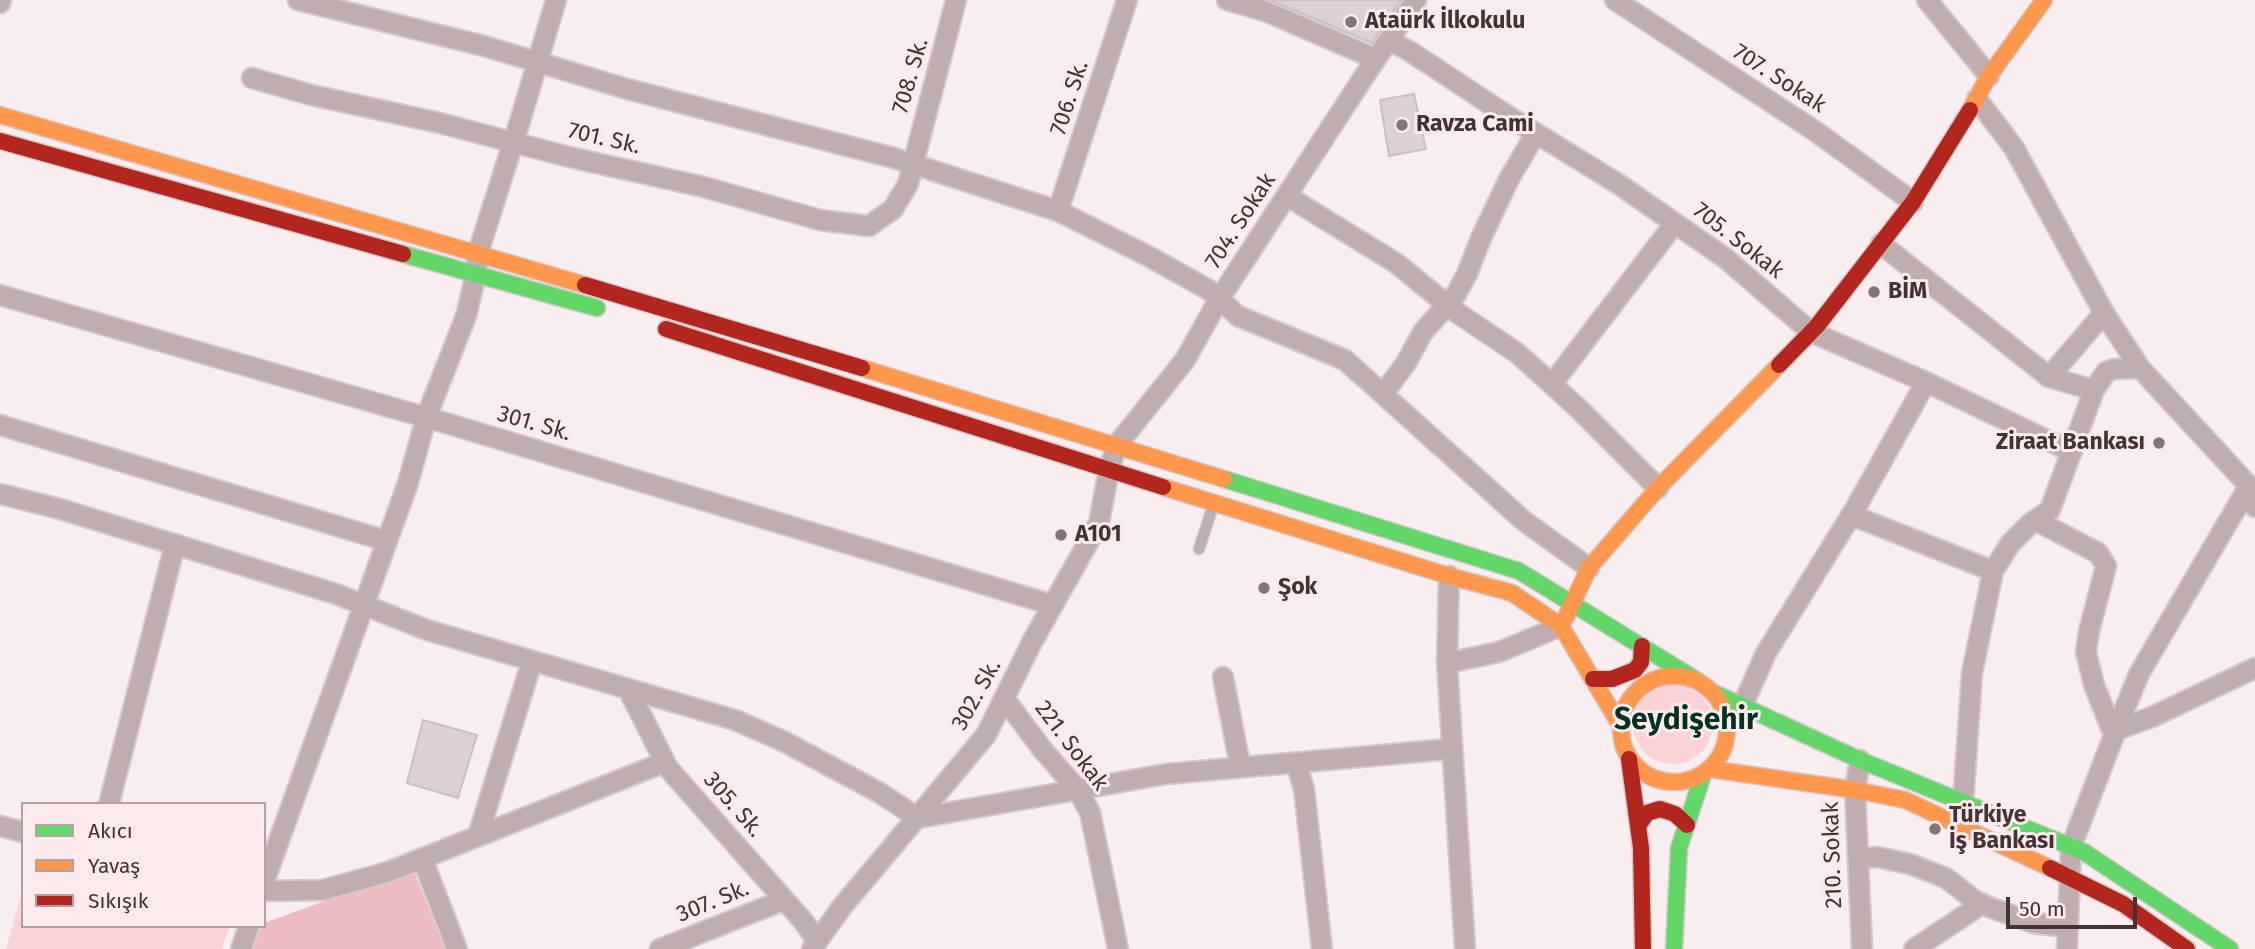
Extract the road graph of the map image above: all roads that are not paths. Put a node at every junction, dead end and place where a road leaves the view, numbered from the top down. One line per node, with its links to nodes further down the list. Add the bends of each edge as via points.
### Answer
1 (298, 0): 12 (street)
2 (556, 0): 12 (street)
3 (956, 0): 20 (street, 708. Sk.)
4 (1128, 0): 23 (street, 706. Sk.)
5 (1227, 0): 11 (street, via 1265,11)
6 (1416, 0): 10 (street, 704. Sokak)
7 (1615, 0): 22 (street, 707. Sokak, via 1815,131)
8 (1927, 0): 13 (street)
9 (2044, 0): 13 (main road)
10 (1389, 40): 11 (street, 704. Sokak); 17 (street, 705. Sokak)
11 (1376, 59): 21 (street, 704. Sokak)
12 (537, 62): 19 (street); 20 (street)
13 (1989, 76): 15 (main road)
14 (252, 78): 19 (street, 701. Sk.)
15 (1978, 99): 22 (main road); 32 (street, via 2014,148)
16 (0, 116): 26 (main road)
17 (1536, 133): 24 (street, 705. Sokak); 30 (street, via 1509,178 1467,274)
18 (0, 141): 27 (main road)
19 (514, 141): 20 (street, 701. Sk., via 820,220 869,226 893,209 908,184); 26 (street)
20 (913, 164): 23 (street)
21 (1287, 196): 29 (street, 704. Sokak); 30 (street, via 1396,264)
22 (1913, 202): 25 (main road)
23 (1058, 211): 29 (street, via 1209,290)
24 (1675, 223): 34 (street, 705. Sokak, via 1726,258); 38 (street)
25 (1881, 244): 34 (main road); 36 (street)
26 (478, 253): 27 (street); 43 (main road)
27 (476, 274): 31 (main road); 41 (street, via 466,316)
28 (0, 295): 41 (street, 301. Sk.)
29 (1218, 301): 40 (street, via 1238,316 1345,360); 43 (street, 704. Sokak, via 1185,360)
30 (1447, 305): 38 (street, via 1517,353); 40 (street, via 1423,332)
31 (615, 313)
32 (2104, 313): 35 (street); 36 (street)
33 (653, 325): 45 (main road)
34 (1811, 332): 37 (street, 705. Sokak); 47 (main road)
35 (2140, 368): 39 (street, via 2106,372); 46 (street)
36 (2049, 377): 39 (street)
37 (1926, 382): 44 (street, 705. Sokak); 51 (street)
38 (1552, 384): 47 (street)
39 (2094, 390): 44 (street)
40 (1383, 394): 56 (street, via 1524,521)
41 (426, 418): 53 (street); 60 (street, 301. Sk.)
42 (0, 425): 53 (street)
43 (1117, 445): 45 (street, 704. Sokak); 59 (main road, via 1519,571)
44 (2072, 452): 52 (street, via 2050,510)
45 (1109, 469): 49 (main road); 60 (street, 302. Sk., via 1099,523)
46 (2249, 486): 50 (street); 75 (street, via 2139,674)
47 (1658, 488): 56 (main road)
48 (0, 494): 54 (street)
49 (1214, 502): 55 (lane); 58 (main road)
50 (2255, 507)
51 (1851, 515): 57 (street); 73 (street, via 1766,653)
52 (2035, 520): 57 (street, via 2010,544); 75 (street, via 2098,553 2106,566 2086,653 2094,685 2111,728)
53 (387, 541): 61 (street)
54 (175, 544): 61 (street, via 336,594); 85 (street)
55 (1199, 549)
56 (1589, 568): 59 (main road)
57 (1993, 570): 86 (street, via 1972,673)
58 (1449, 576): 62 (main road, via 1512,593); 65 (street)
59 (1574, 603): 62 (main road); 63 (main road)
60 (1053, 606): 72 (street, 302. Sk.)
61 (363, 607): 64 (street); 96 (street)
62 (1561, 626): 65 (street, via 1499,652); 68 (main road)
63 (1642, 646): 68 (main road, via 1641,662 1635,670 1612,679); 69 (main road)
64 (532, 661): 70 (street); 92 (street)
65 (1447, 663): 76 (street)
66 (2255, 668): 75 (street)
67 (1223, 677): 78 (street)
68 (1593, 679): 74 (main road)
69 (1698, 681): 71 (main road); 74 (main road, via 1664,676 1648,682 1624,708)
70 (628, 690): 80 (street, 305. Sk.); 87 (street, via 735,720 783,741)
71 (1712, 692): 73 (main road); 82 (main road, via 1722,706 1727,731 1721,755)
72 (1004, 698): 83 (street, 221. Sokak); 87 (street, 302. Sk., via 986,735)
73 (1742, 706): 79 (main road)
74 (1620, 725): 77 (main road)
75 (2116, 730): 93 (street)
76 (1451, 747): 78 (street); 81 (street); 109 (street)
77 (1629, 759): 82 (main road, via 1641,771 1671,783); 90 (main road)
78 (1239, 760): 83 (street, via 1123,773 1091,780)
79 (1860, 760): 84 (street, 210. Sokak); 86 (main road)
80 (665, 762): 92 (street); 99 (street, 305. Sk.)
81 (1296, 763): 83 (street, via 1166,774); 108 (street, via 1304,789)
82 (1706, 772): 84 (main road); 88 (main road)
83 (1077, 789): 87 (street); 107 (street, 221. Sokak, via 1090,812)
84 (1855, 790): 95 (street, 210. Sokak); 97 (main road, via 1905,800)
85 (110, 802)
86 (1963, 802): 93 (main road)
87 (918, 818): 103 (street, 302. Sk.)
88 (1687, 825): 90 (main road, via 1660,809 1647,813); 111 (main road, via 1679,848)
89 (0, 826): 91 (street)
90 (1638, 826): 110 (main road)
91 (21, 831)
92 (478, 836): 94 (street)
93 (2071, 847): 97 (street); 116 (main road)
94 (422, 858): 98 (street, via 323,890); 105 (street)
95 (1858, 859): 100 (street, via 1910,864 1946,878); 112 (street, 210. Sokak)
96 (266, 876)
97 (2068, 877): 101 (street); 115 (main road, via 2123,904)
98 (266, 891)
99 (784, 900): 103 (street, 305. Sk.); 106 (street, 307. Sk.)
100 (1982, 904): 101 (street, via 2033,923); 113 (street)
101 (2068, 926): 114 (street)
102 (248, 928): 104 (street)
103 (815, 945)
104 (241, 949)
105 (457, 949)
106 (660, 949)
107 (1118, 949)
108 (1322, 949)
109 (1465, 949)
110 (1643, 949)
111 (1674, 949)
112 (1862, 949)
113 (1914, 949)
114 (2067, 949)
115 (2187, 949)
116 (2230, 949)

